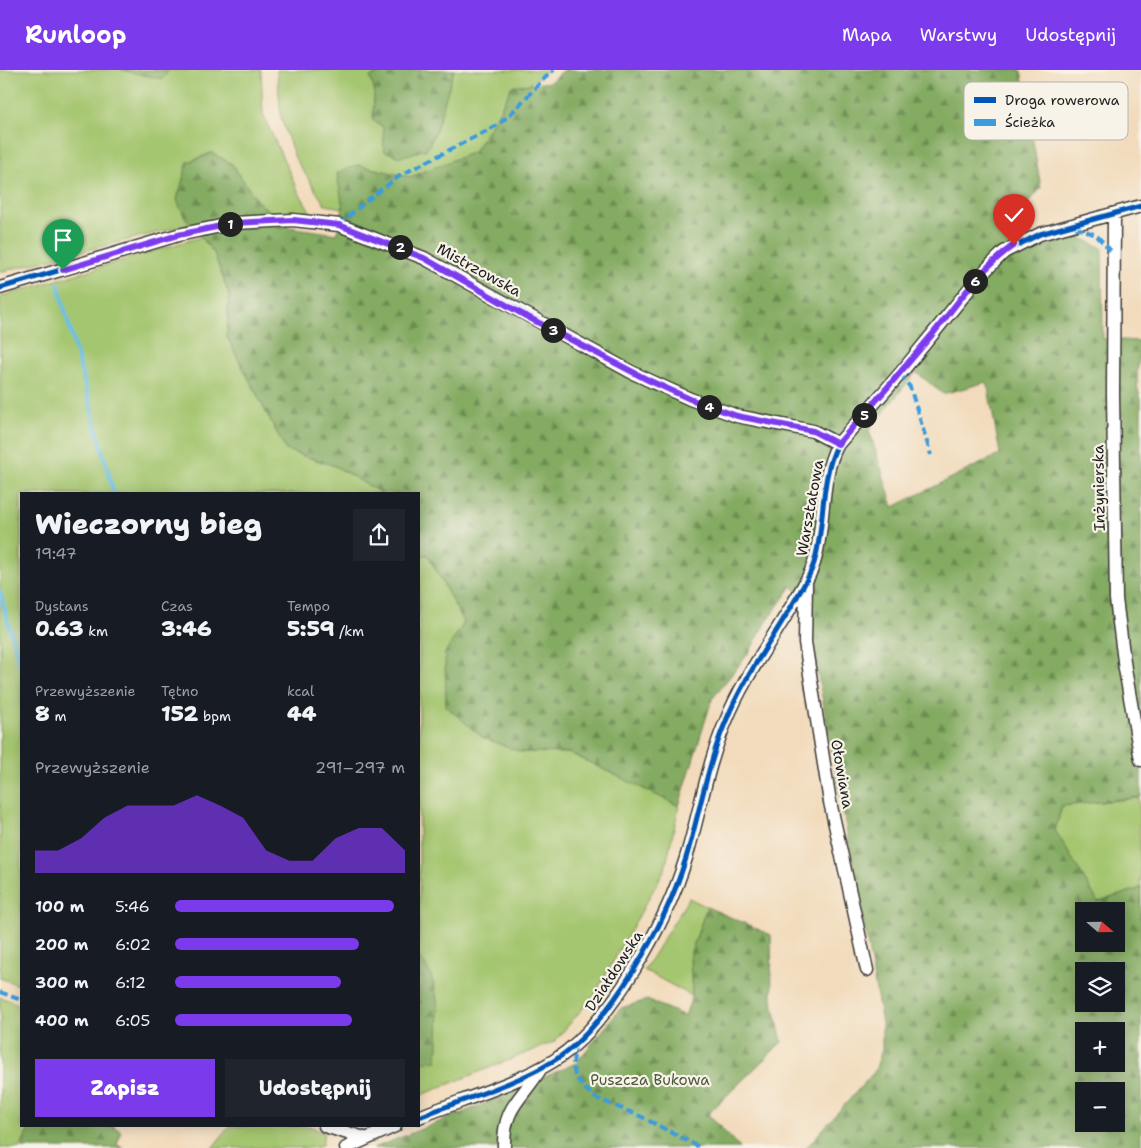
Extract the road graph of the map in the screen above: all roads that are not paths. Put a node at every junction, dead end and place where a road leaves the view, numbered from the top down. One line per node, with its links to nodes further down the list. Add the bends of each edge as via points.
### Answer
1 (1141, 206): 2 (street, Warsztatowa)
2 (1114, 214): 4 (street, Warsztatowa, via 1040,234 1004,252 979,277); 6 (street, Inżynierska, via 1116,600)
3 (0, 288): 4 (street, Mistrzowska, via 178,235 235,223 293,220 339,225 424,258 522,314 683,396 737,416 813,431)
4 (838, 444): 5 (street, Warsztatowa, via 828,471 818,549)
5 (806, 581): 7 (street, Warsztatowa, via 727,717 708,769); 8 (street, Ołowiana, via 805,642 817,720 830,802)
6 (1141, 760)
7 (686, 858): 9 (street, Działdowska, via 665,912 614,999 574,1044)
8 (867, 970)
9 (541, 1068): 10 (street, Działdowska); 15 (street, via 508,1114)
10 (420, 1117)
11 (328, 1127): 13 (street)
12 (392, 1127): 13 (street)
13 (364, 1138): 14 (street)
14 (346, 1148)
15 (504, 1148)

